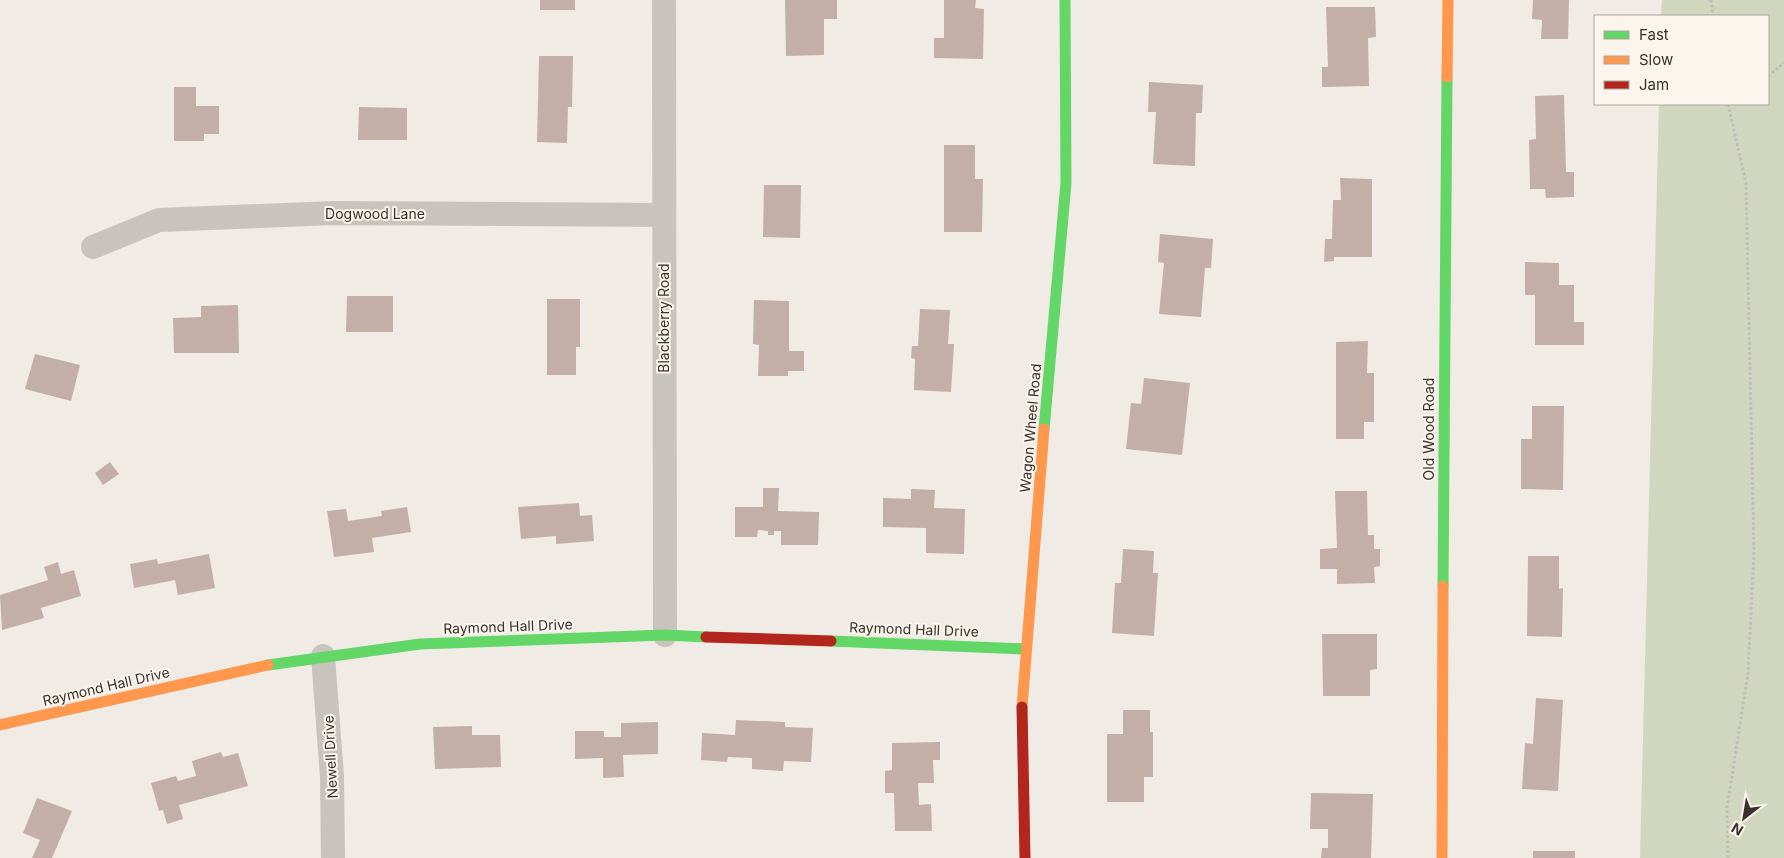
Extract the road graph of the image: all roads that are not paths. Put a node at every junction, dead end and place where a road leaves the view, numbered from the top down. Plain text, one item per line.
1 (664, 0) edge
2 (1065, 0) edge
3 (1448, 0) edge
4 (663, 215) junction
5 (92, 247) dead end
6 (665, 635) junction
7 (1025, 649) junction
8 (322, 656) junction
9 (0, 725) edge
10 (332, 858) edge
11 (1025, 858) edge
12 (1442, 858) edge

1 - 4 street, Blackberry Road
2 - 7 street, Wagon Wheel Road
3 - 12 street, Old Wood Road
4 - 5 street, Dogwood Lane
4 - 6 street, Blackberry Road
6 - 7 street, Raymond Hall Drive
6 - 8 street, Raymond Hall Drive
7 - 11 street, Wagon Wheel Road
8 - 9 street, Raymond Hall Drive
8 - 10 street, Newell Drive

